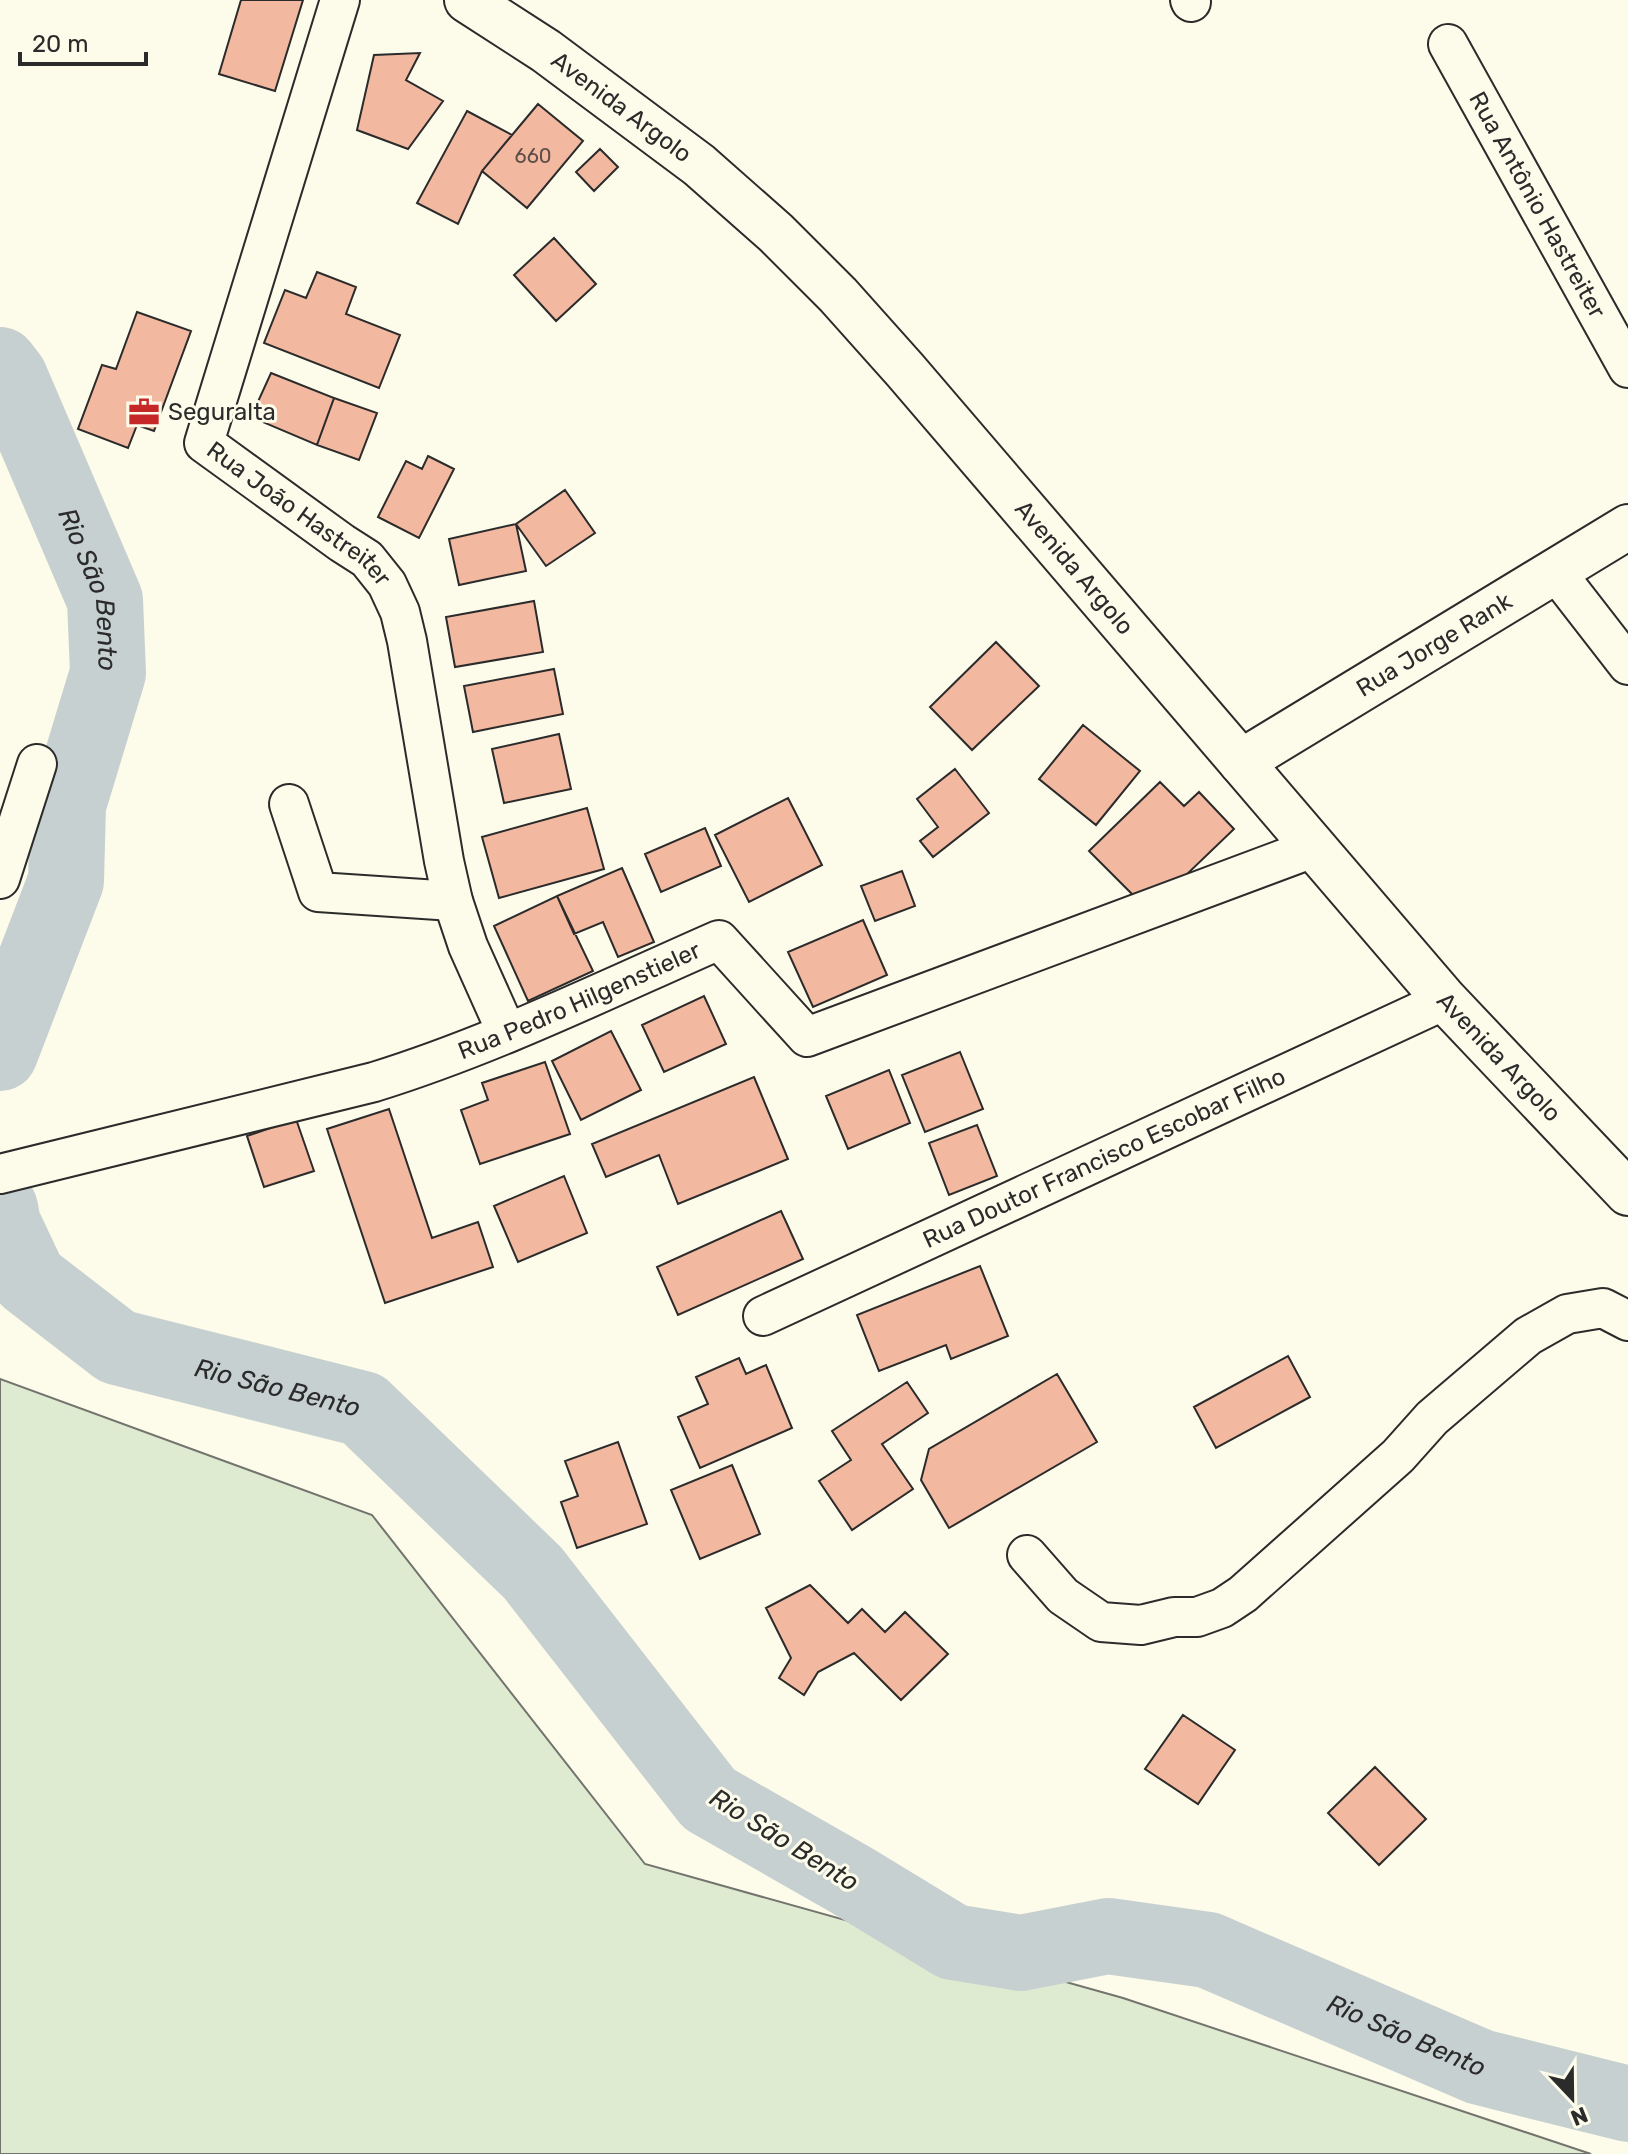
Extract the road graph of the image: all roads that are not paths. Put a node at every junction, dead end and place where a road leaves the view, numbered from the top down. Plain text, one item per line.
1 (340, 0) edge
2 (467, 0) edge
3 (1448, 44) dead end
4 (1628, 368) edge
5 (1628, 527) edge
6 (1555, 571) junction
7 (1628, 665) edge
8 (1241, 762) junction
9 (37, 764) dead end
10 (289, 804) dead end
11 (1313, 848) junction
12 (0, 879) edge
13 (453, 901) junction
14 (1445, 1000) junction
15 (507, 1033) junction
16 (10, 1172) edge
17 (1628, 1193) edge
18 (763, 1316) dead end
19 (1628, 1321) edge
20 (1027, 1555) dead end

1 - 13 street, Rua João Hastreiter
2 - 8 main road, Avenida Argolo
3 - 4 street, Rua Antônio Hastreiter
5 - 6 main road, Rua Jorge Rank
6 - 7 street
6 - 8 main road, Rua Jorge Rank
8 - 11 main road, Avenida Argolo
9 - 12 street
10 - 13 street
11 - 14 main road, Avenida Argolo
11 - 15 street, Rua Pedro Hilgenstieler
13 - 15 street, Rua João Hastreiter
14 - 17 main road, Avenida Argolo
14 - 18 street, Rua Doutor Francisco Escobar Filho
15 - 16 street, Rua Pedro Hilgenstieler
19 - 20 street

